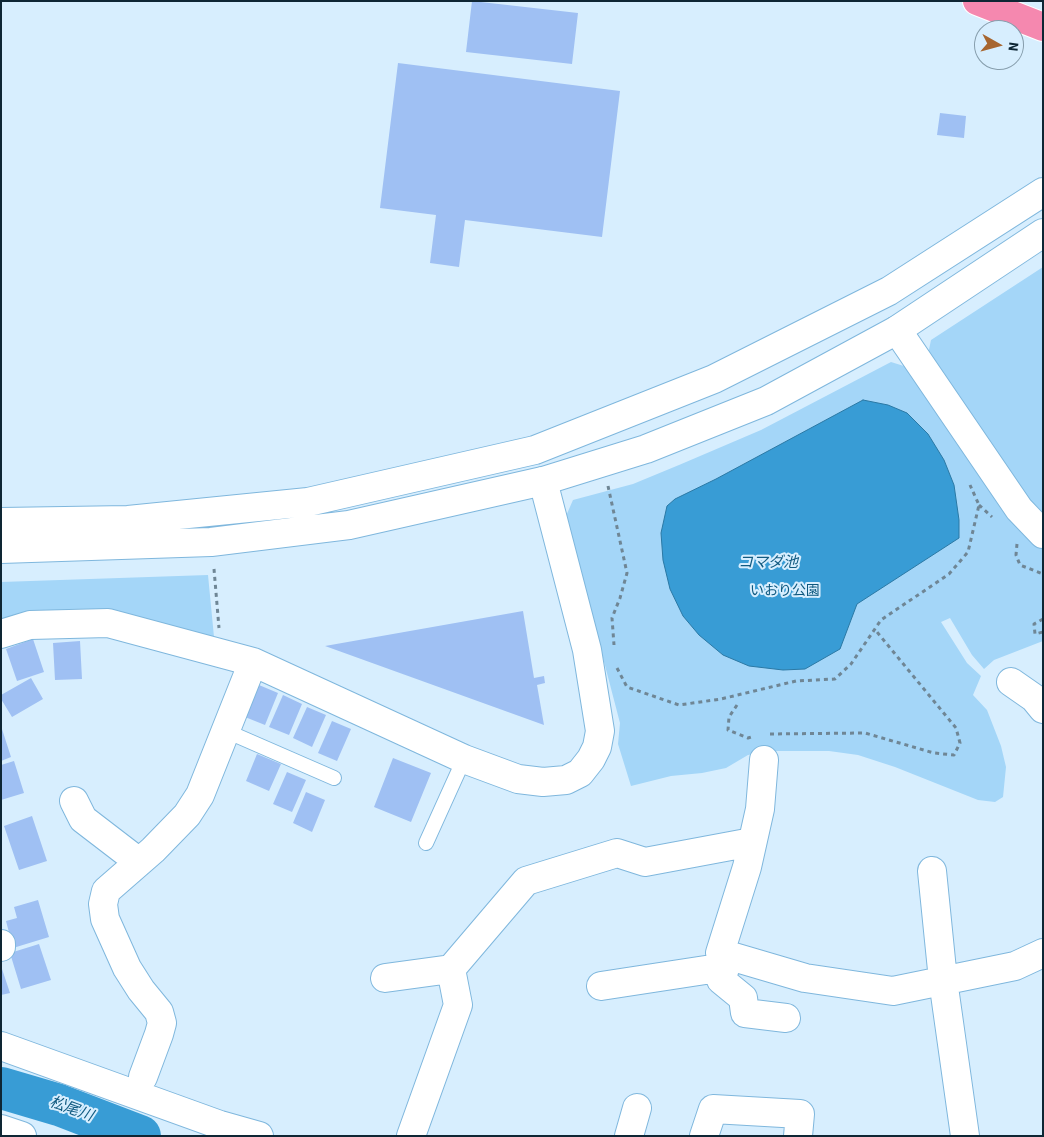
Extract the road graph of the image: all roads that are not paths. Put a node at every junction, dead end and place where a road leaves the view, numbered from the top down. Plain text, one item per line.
1 (977, 1) edge
2 (1043, 27) edge
3 (1043, 192) edge
4 (1043, 233) edge
5 (897, 330) junction
6 (543, 481) junction
7 (1, 522) edge
8 (1030, 536) edge
9 (1, 549) edge
10 (1, 634) edge
11 (252, 662) junction
12 (1011, 682) dead end
13 (1043, 709) edge
14 (226, 731) junction
15 (464, 759) junction
16 (764, 760) road end
17 (334, 778) dead end
18 (74, 801) dead end
19 (752, 842) junction
20 (426, 843) dead end
21 (139, 862) junction
22 (932, 871) dead end
23 (1043, 953) edge
24 (727, 962) junction
25 (452, 969) junction
26 (385, 978) dead end
27 (943, 980) junction
28 (601, 986) dead end
29 (786, 1018) dead end
30 (1, 1046) edge
31 (69, 1070) junction
32 (143, 1077) junction
33 (637, 1108) dead end
34 (196, 1116) junction
35 (1, 1129) edge
36 (22, 1136) edge
37 (259, 1136) edge
38 (411, 1136) edge
39 (629, 1136) edge
40 (704, 1136) edge
41 (798, 1136) edge
42 (965, 1136) edge

1 - 2 highway
3 - 7 street
4 - 5 street
5 - 6 street
5 - 8 street
6 - 9 street
6 - 15 street
10 - 11 street
11 - 14 street
11 - 15 street
12 - 13 street
14 - 17 lane
14 - 21 street
15 - 20 lane
16 - 19 street
18 - 21 street
19 - 24 street
19 - 25 street
21 - 32 street
22 - 27 street
23 - 27 street
24 - 27 street
24 - 28 street
24 - 29 street
25 - 26 street
25 - 38 street
27 - 42 street
30 - 31 street
31 - 32 street
31 - 34 street
32 - 34 street
33 - 39 street
34 - 37 street
35 - 36 street
40 - 41 street

